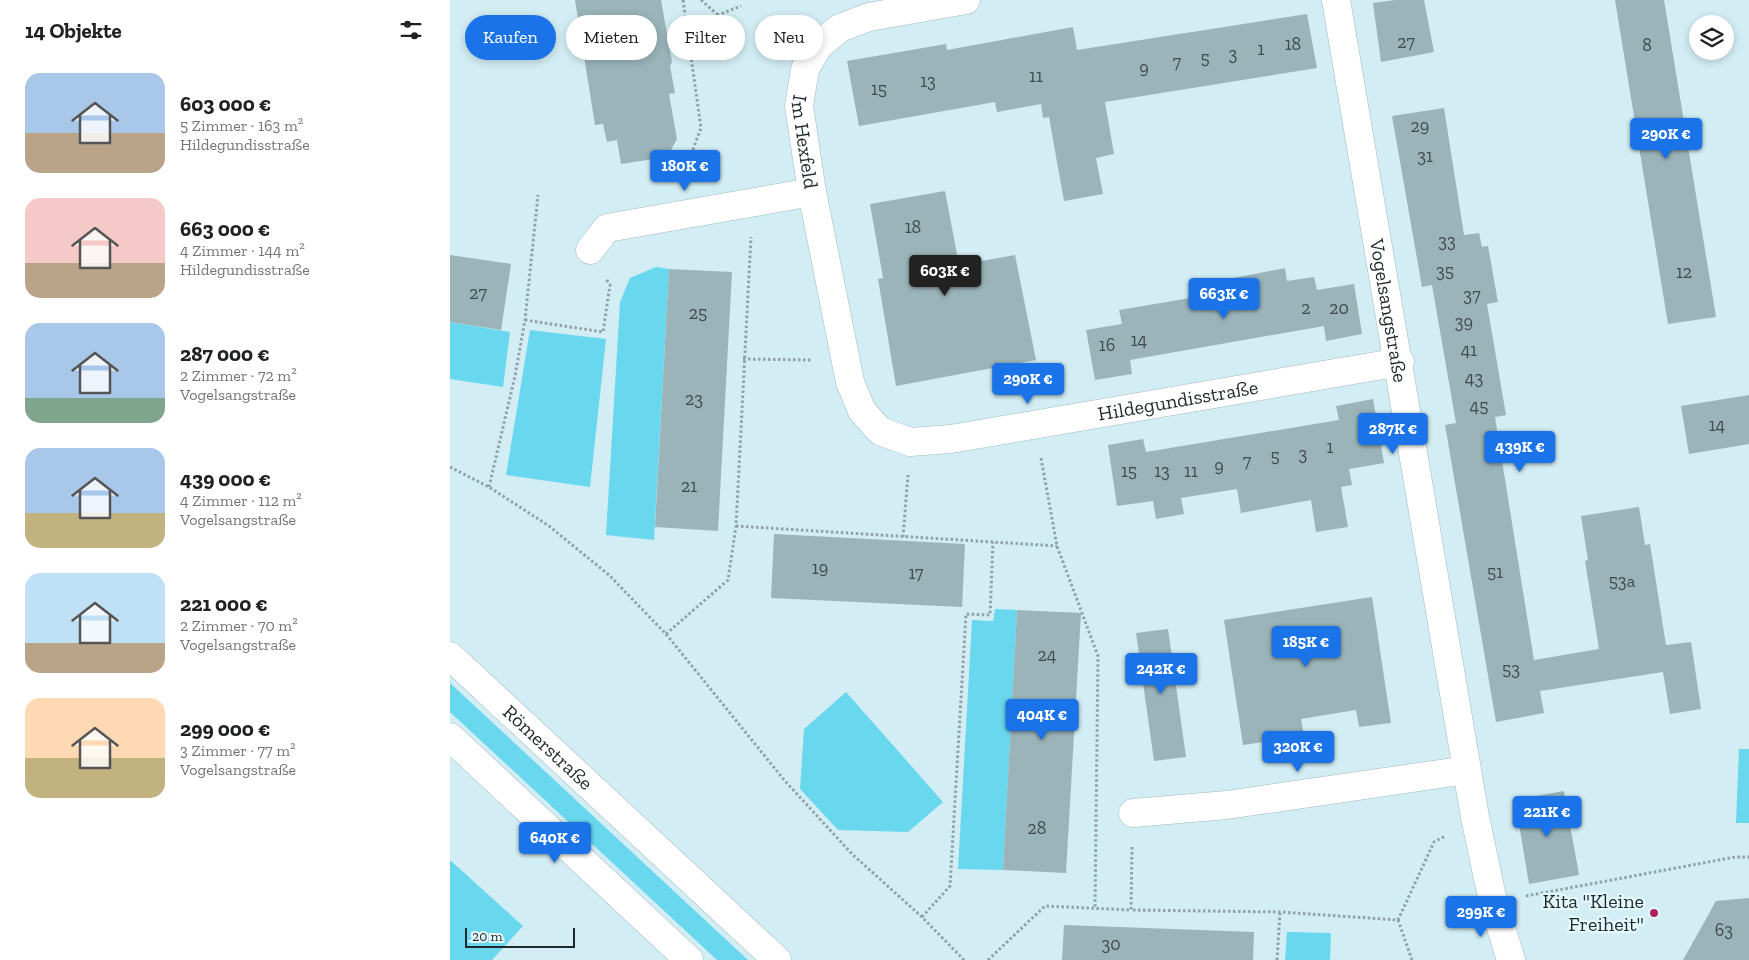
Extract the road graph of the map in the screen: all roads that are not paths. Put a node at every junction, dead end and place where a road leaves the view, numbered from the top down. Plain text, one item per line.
1 (966, 0) edge
2 (1336, 0) edge
3 (812, 192) junction
4 (590, 250) road end
5 (1400, 362) junction
6 (450, 656) edge
7 (450, 737) edge
8 (1467, 770) junction
9 (1133, 813) road end
10 (689, 960) edge
11 (777, 960) edge
12 (1511, 960) edge

1 - 3 street, Im Hexfeld
2 - 5 street, Vogelsangstraße
3 - 4 street, Im Hexfeld
3 - 5 street, Hildegundisstraße
5 - 8 street, Vogelsangstraße
6 - 11 street, Römerstraße
7 - 10 street
8 - 9 street
8 - 12 street, Vogelsangstraße

